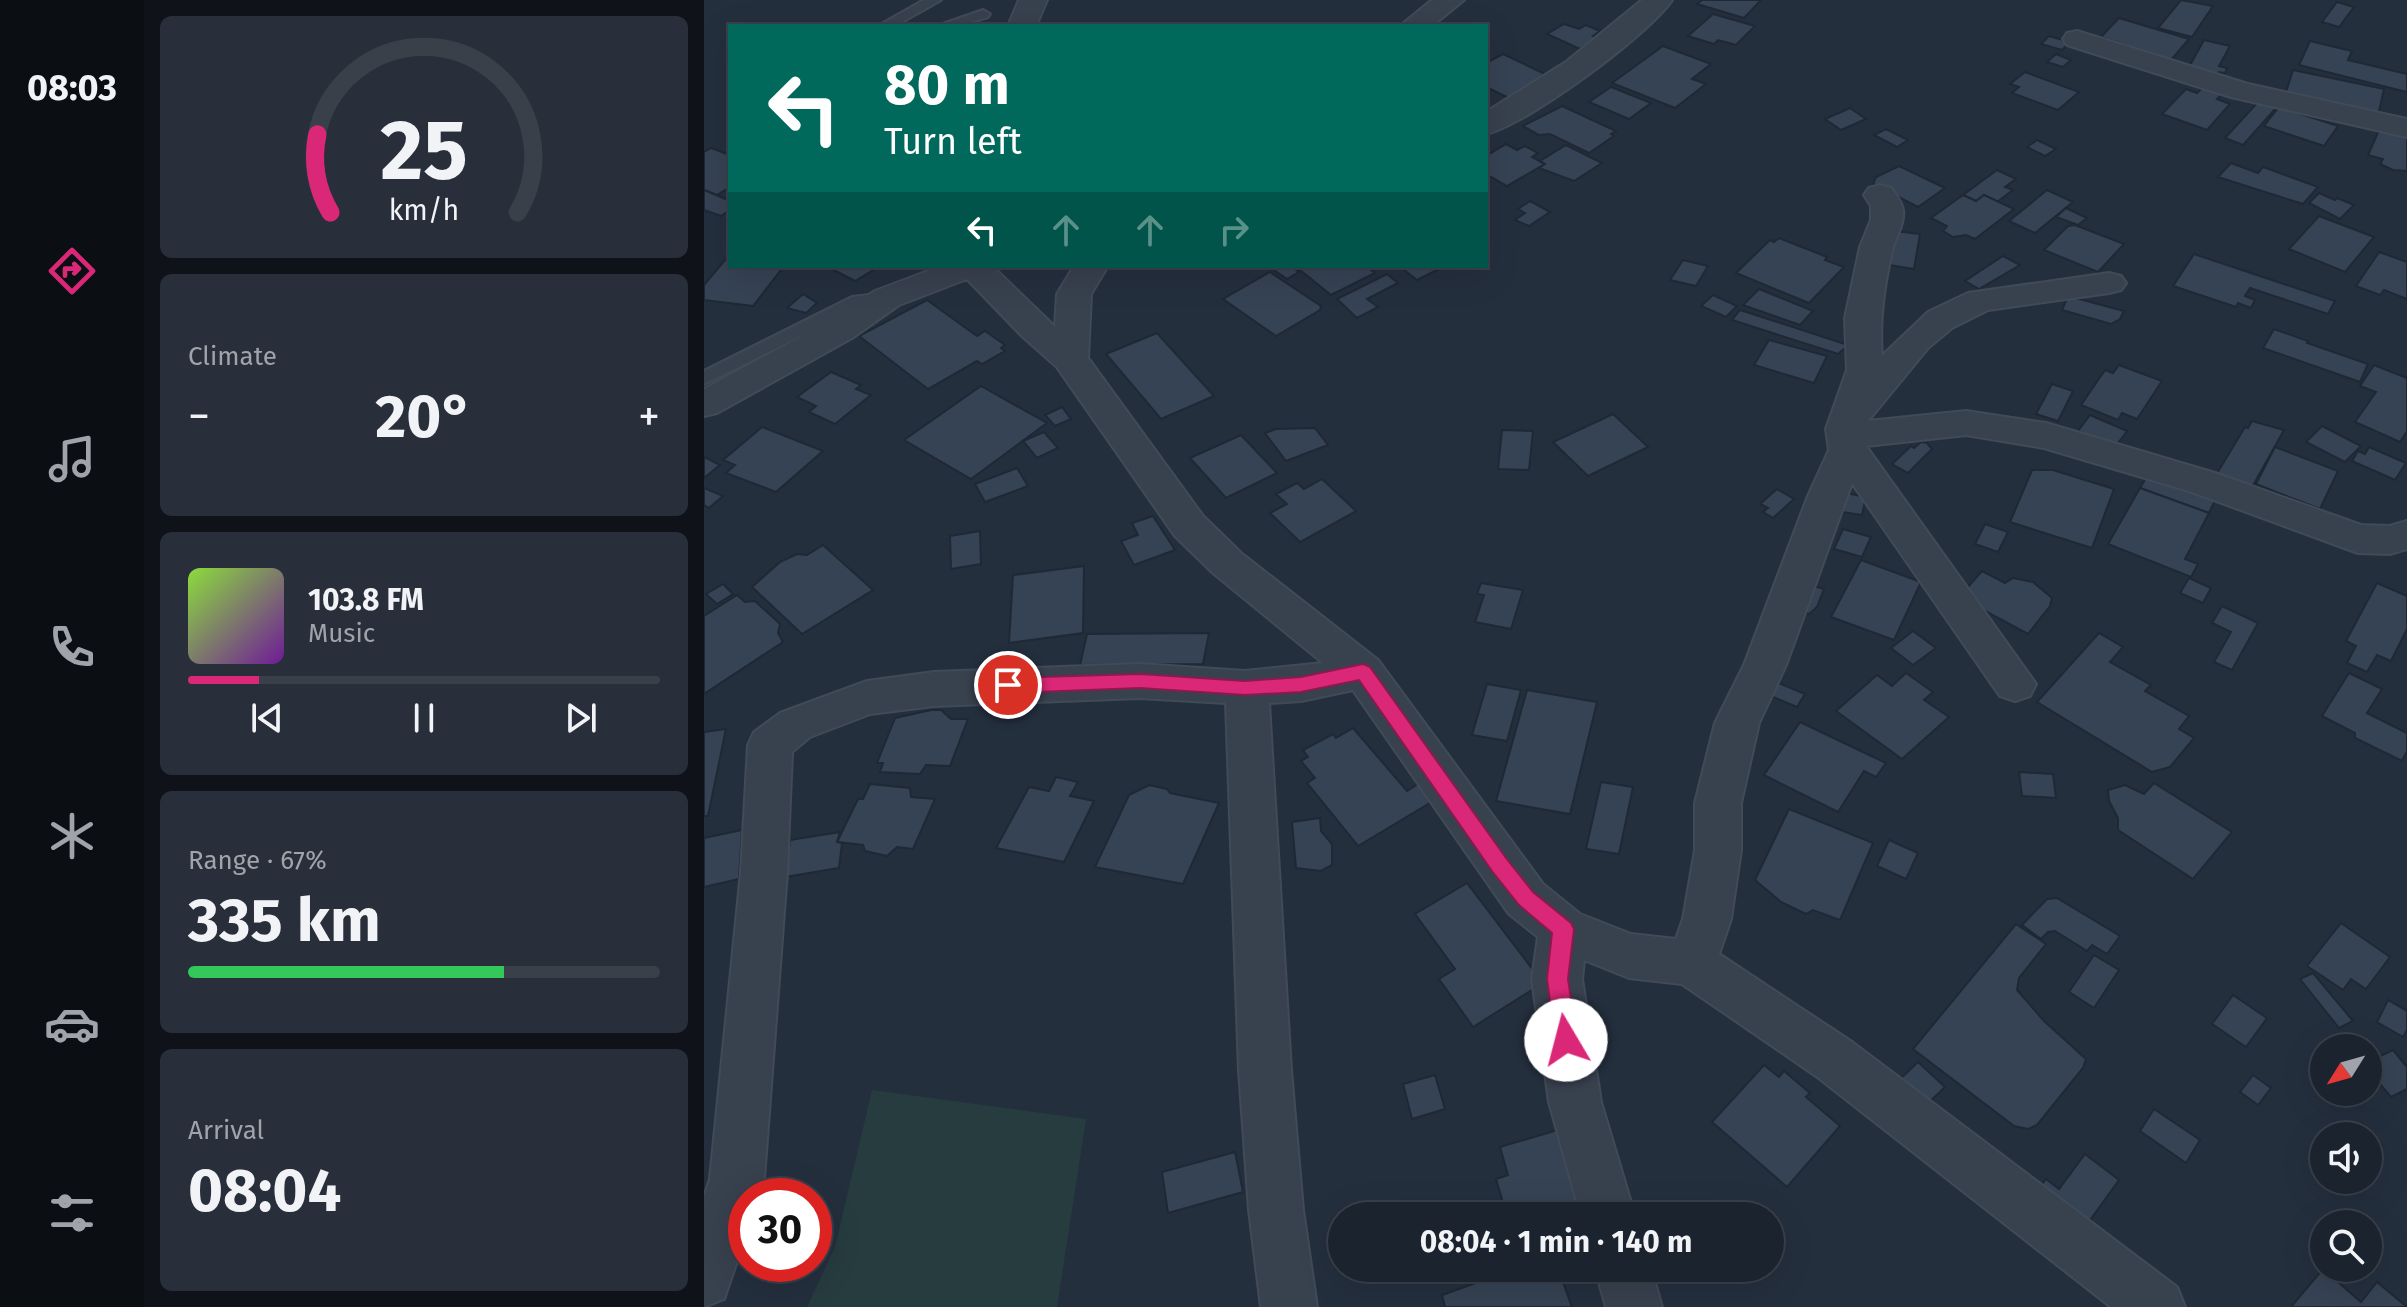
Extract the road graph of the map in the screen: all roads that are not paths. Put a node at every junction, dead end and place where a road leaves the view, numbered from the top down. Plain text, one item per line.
1 (934, 0) edge
2 (1033, 0) edge
3 (1450, 0) edge
4 (1658, 0) edge
5 (982, 13) edge
6 (889, 24) edge
7 (950, 24) edge
8 (1023, 24) edge
9 (1417, 24) edge
10 (2077, 39) dead end
11 (1488, 124) edge
12 (2407, 128) edge
13 (1880, 195) dead end
14 (959, 268) edge
15 (974, 268) edge
16 (1090, 268) edge
17 (928, 273) edge
18 (2109, 283) dead end
19 (887, 298) junction
20 (1070, 359) junction
21 (704, 378) edge
22 (704, 404) edge
23 (1846, 440) junction
24 (2407, 535) edge
25 (1363, 672) junction
26 (2015, 684) dead end
27 (1245, 688) junction
28 (1563, 929) junction
29 (1692, 963) junction
30 (1604, 1202) edge
31 (704, 1279) edge
32 (1627, 1282) edge
33 (1289, 1307) edge
34 (1634, 1307) edge
35 (2157, 1307) edge

1 - 6 lane
2 - 8 street
3 - 9 street
4 - 11 street
5 - 7 lane
10 - 12 street
13 - 23 street
14 - 17 street
15 - 20 street
16 - 20 street
17 - 19 street
18 - 23 street
19 - 21 lane
19 - 22 street
20 - 25 street
23 - 24 street
23 - 26 street
23 - 29 street
25 - 27 street
25 - 28 street
27 - 31 street
27 - 33 street
28 - 29 street
28 - 30 street
29 - 35 street
32 - 34 street

